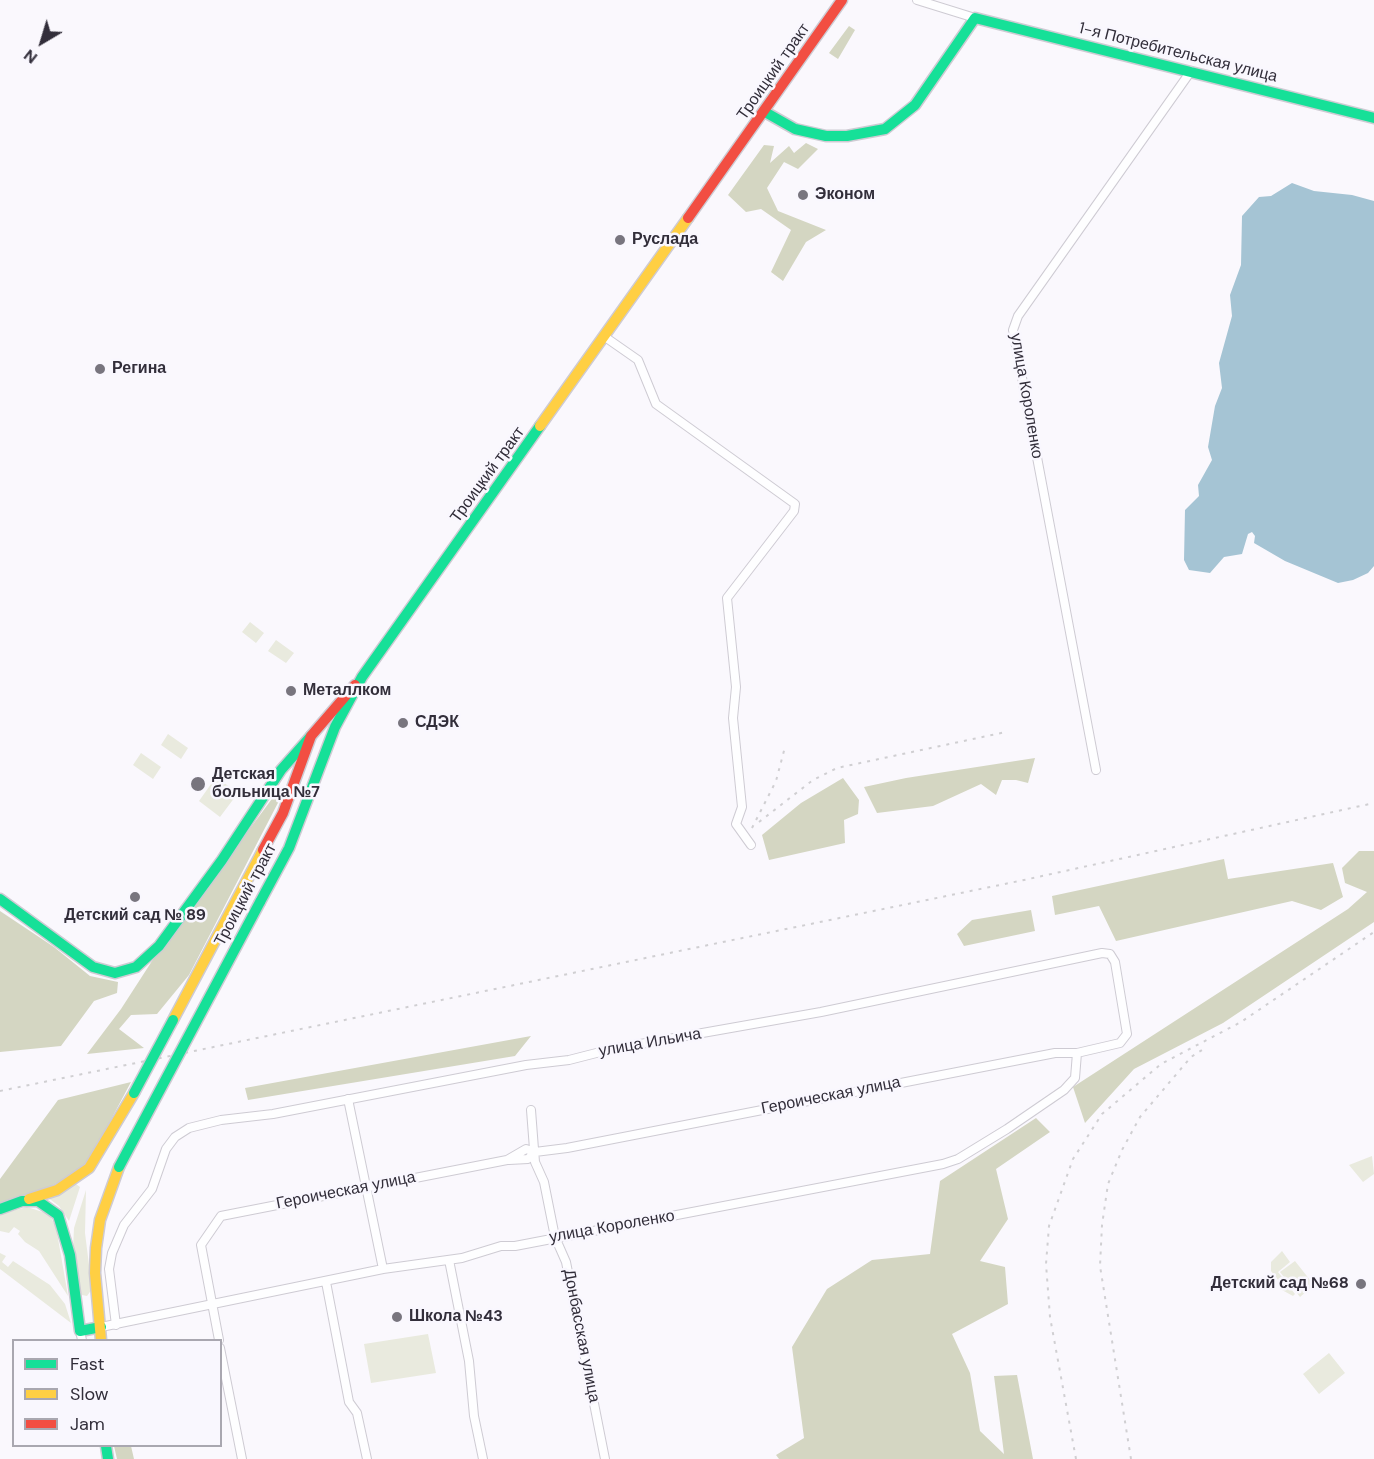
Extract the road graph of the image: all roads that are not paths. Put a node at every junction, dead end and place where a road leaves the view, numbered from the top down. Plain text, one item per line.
1 (842, 0) edge
2 (916, 0) edge
3 (975, 18) junction
4 (1191, 71) junction
5 (765, 112) junction
6 (1374, 118) edge
7 (605, 337) junction
8 (362, 676) junction
9 (311, 736) junction
10 (281, 770) junction
11 (1096, 770) dead end
12 (296, 780) junction
13 (751, 844) dead end
14 (0, 899) edge
15 (1125, 1039) joint
16 (1077, 1053) junction
17 (348, 1099) junction
18 (531, 1110) dead end
19 (535, 1152) junction
20 (367, 1187) junction
21 (22, 1201) junction
22 (0, 1209) edge
23 (555, 1237) junction
24 (449, 1260) junction
25 (382, 1269) junction
26 (326, 1282) junction
27 (213, 1305) junction
28 (116, 1325) junction
29 (101, 1327) junction
30 (81, 1336) edge
31 (101, 1339) edge
32 (219, 1339) edge
33 (222, 1358) edge
34 (242, 1459) edge
35 (367, 1459) edge
36 (483, 1459) edge
37 (605, 1459) edge

1 - 5 main road, Троицкий тракт
2 - 3 street, 1-я Потребительская улица
3 - 4 main road, 1-я Потребительская улица
3 - 5 main road
4 - 6 main road, 1-я Потребительская улица
4 - 11 street, улица Короленко
5 - 7 main road, Троицкий тракт
7 - 8 main road, Троицкий тракт
7 - 13 street
8 - 9 main road
8 - 29 main road, Троицкий тракт, bridge
9 - 10 main road
9 - 12 main road
10 - 12 main road
10 - 14 main road
12 - 21 main road, bridge
15 - 16 street, Героическая улица
15 - 17 street, улица Ильича
16 - 19 street, Героическая улица
16 - 23 street, улица Короленко
17 - 20 street
17 - 28 street, улица Ильича
18 - 19 street, Донбасская улица
19 - 20 street, Героическая улица
19 - 23 street, Донбасская улица
20 - 25 street
20 - 27 street, Героическая улица
21 - 22 main road
21 - 30 main road
23 - 24 street, улица Короленко
23 - 37 street, Донбасская улица
24 - 25 street, улица Короленко
24 - 36 street
25 - 26 street, улица Короленко
26 - 27 street, улица Короленко
26 - 35 street
27 - 28 street, улица Короленко
27 - 32 street
28 - 29 street, улица Короленко
29 - 30 main road
29 - 31 main road, Троицкий тракт
33 - 34 street

